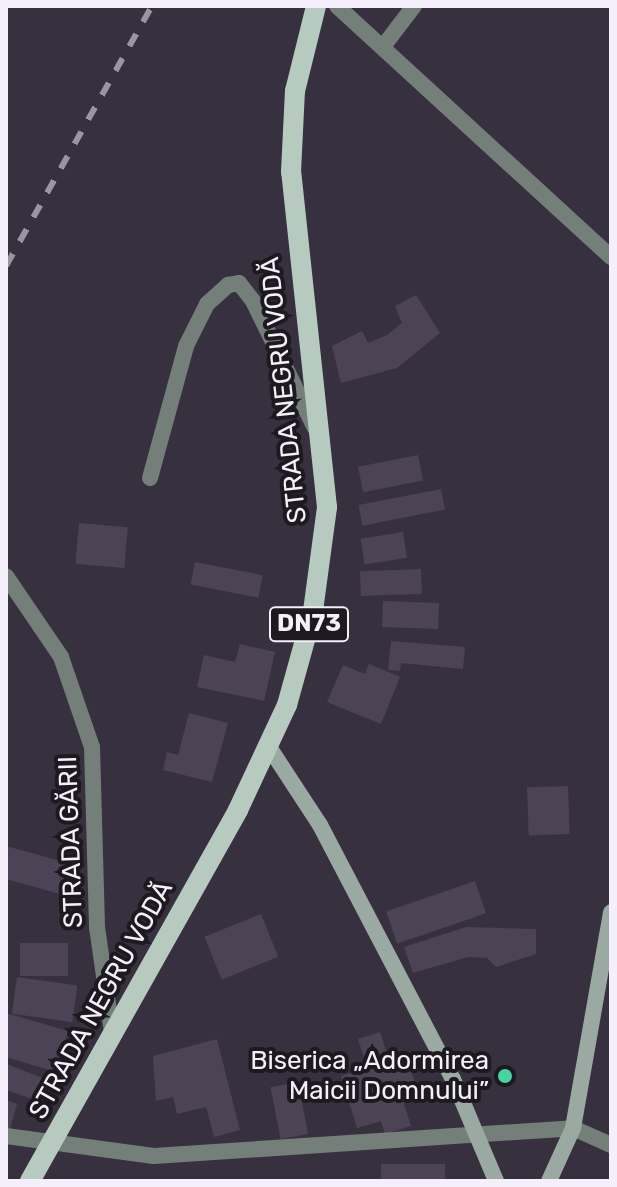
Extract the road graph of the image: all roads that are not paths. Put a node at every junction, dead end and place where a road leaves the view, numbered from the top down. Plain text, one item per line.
1 (316, 6) edge
2 (337, 6) edge
3 (414, 6) edge
4 (385, 44) junction
5 (611, 257) edge
6 (320, 437) junction
7 (150, 478) dead end
8 (6, 576) edge
9 (269, 747) junction
10 (611, 912) edge
11 (112, 1032) junction
12 (573, 1128) junction
13 (6, 1136) edge
14 (478, 1139) junction
15 (49, 1145) junction
16 (611, 1145) edge
17 (30, 1181) edge
18 (496, 1181) edge
19 (549, 1181) edge

1 - 6 main road, STRADA NEGRU VODĂ / DN73
2 - 4 street
3 - 4 street
4 - 5 street
6 - 7 street
6 - 9 main road, STRADA NEGRU VODĂ / DN73
8 - 11 street, STRADA GĂRII
9 - 11 main road, STRADA NEGRU VODĂ / DN73
9 - 14 main road
10 - 12 main road
11 - 15 main road, STRADA NEGRU VODĂ / DN73
12 - 14 street
12 - 16 street
12 - 19 main road
13 - 15 street
14 - 15 street
14 - 18 main road
15 - 17 main road, STRADA NEGRU VODĂ / DN73

